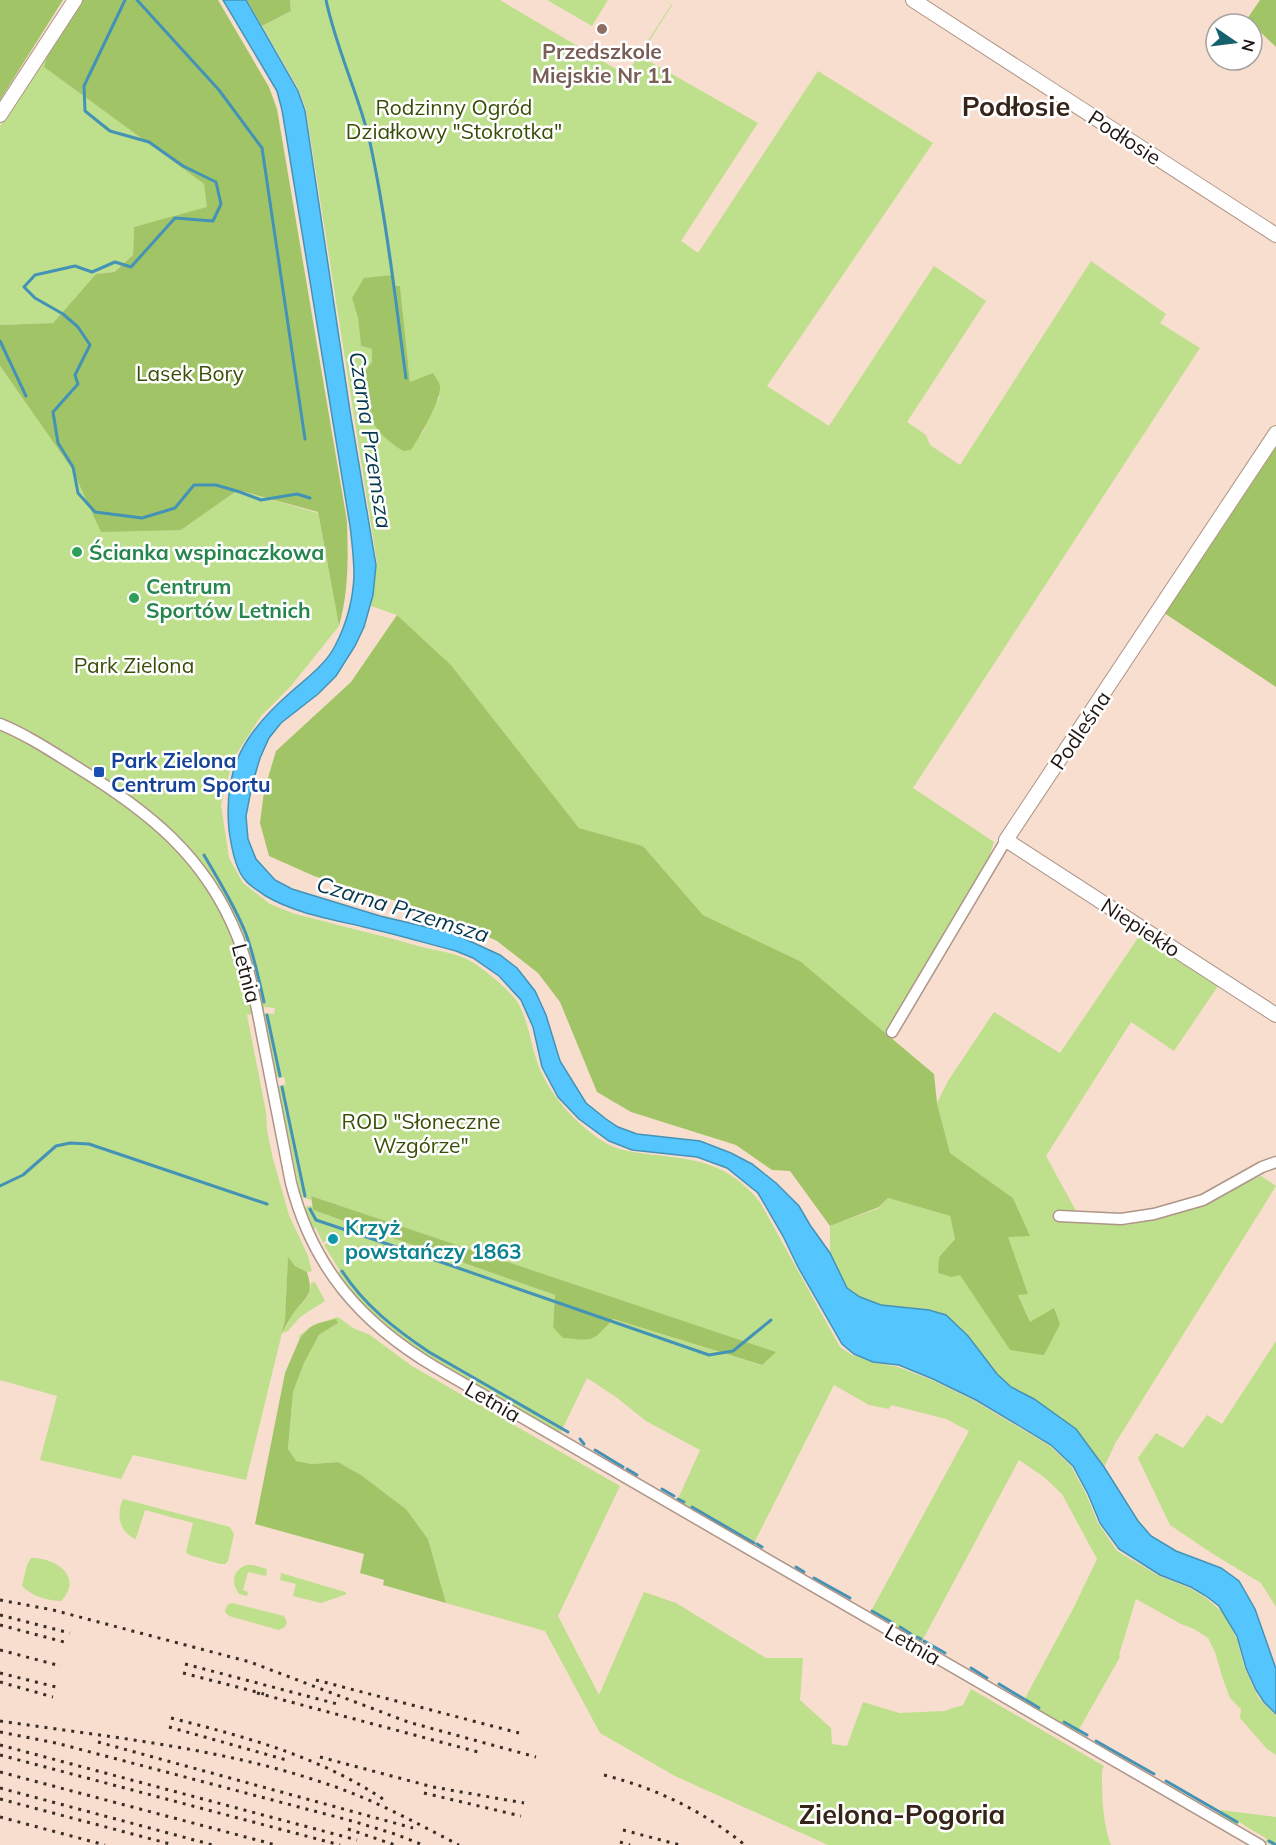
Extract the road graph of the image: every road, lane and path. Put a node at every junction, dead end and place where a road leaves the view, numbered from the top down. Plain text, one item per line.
1 (75, 0) edge
2 (913, 0) edge
3 (0, 116) edge
4 (1276, 236) edge
5 (1276, 433) edge
6 (0, 724) edge
7 (1006, 840) junction
8 (1276, 1015) edge
9 (892, 1032) dead end
10 (1276, 1162) edge
11 (1059, 1216) dead end
12 (1260, 1845) edge

1 - 3 street
2 - 4 street, Podłosie
5 - 7 street, Podleśna
6 - 12 street, Letnia
7 - 8 street, Niepiekło
7 - 9 street, Podleśna
10 - 11 street

